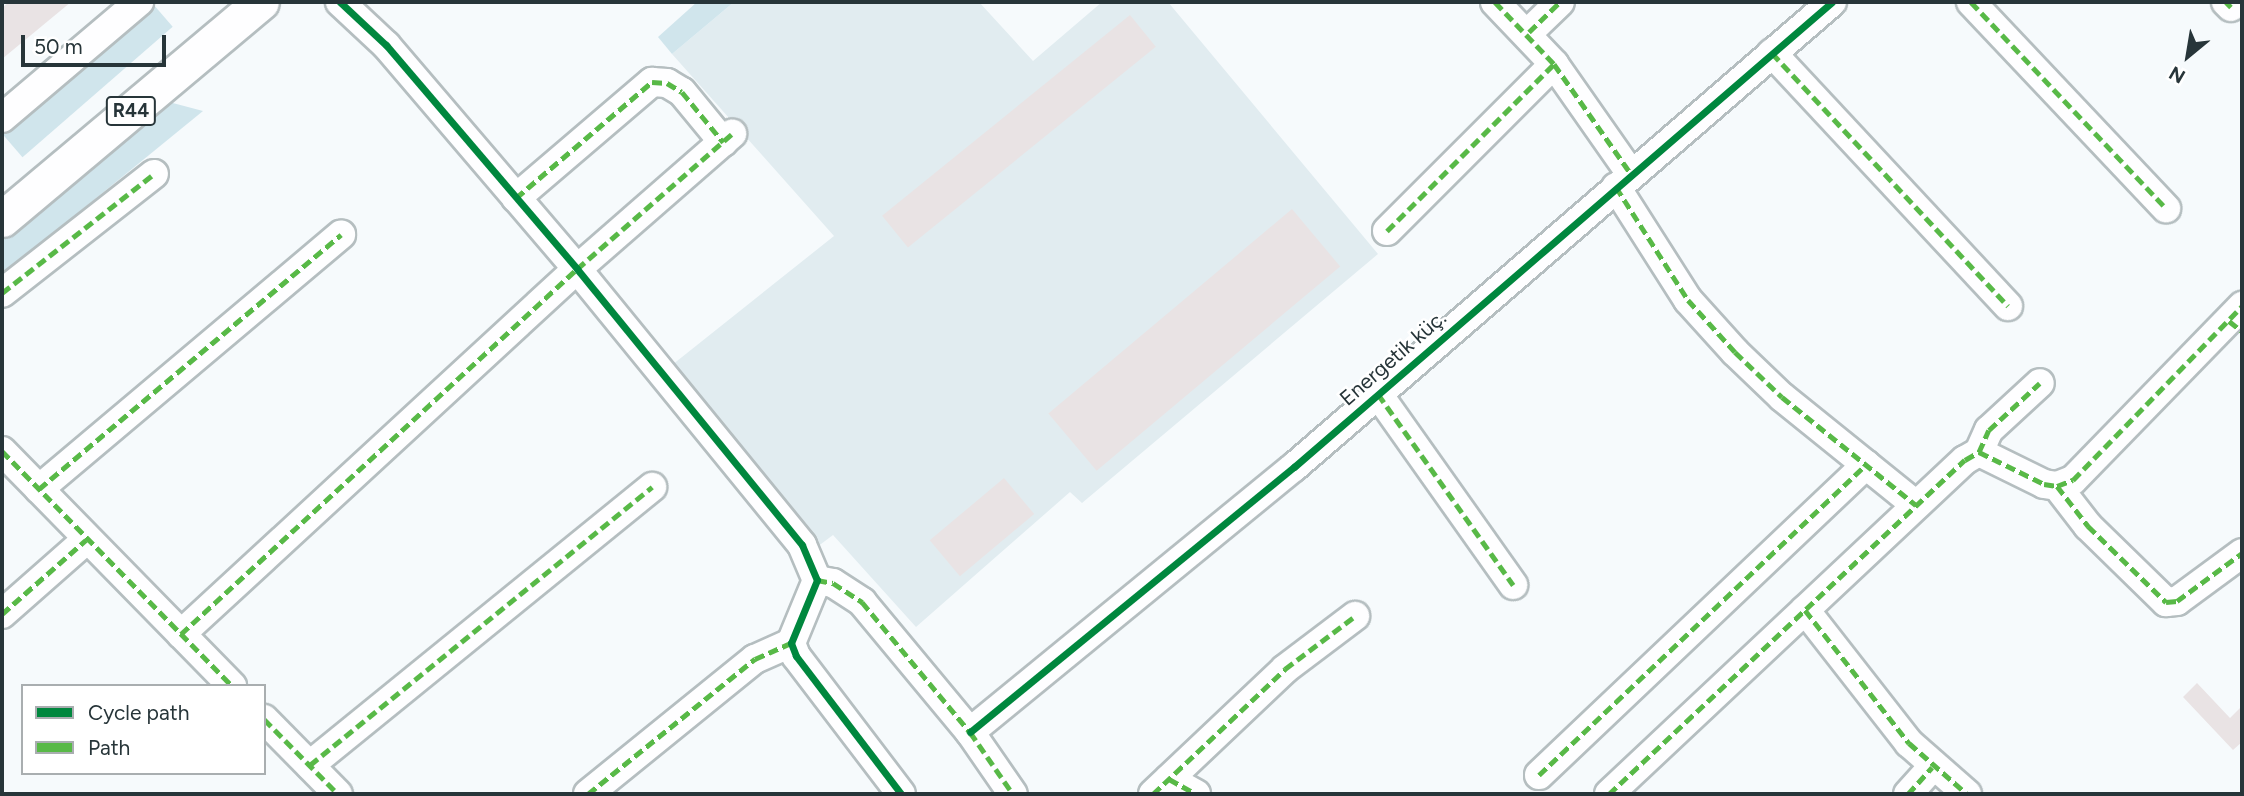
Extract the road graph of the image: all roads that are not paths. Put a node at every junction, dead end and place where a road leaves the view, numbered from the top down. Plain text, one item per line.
1 (139, 2) edge
2 (223, 2) edge
3 (261, 2) edge
4 (340, 2) edge
5 (1495, 2) edge
6 (1560, 2) edge
7 (1832, 2) edge
8 (1971, 2) edge
9 (1529, 32) junction
10 (1772, 53) junction
11 (1554, 64) junction
12 (2, 118) edge
13 (154, 174) dead end
14 (1623, 181) junction
15 (2, 190) edge
16 (516, 198) junction
17 (2166, 208) dead end
18 (2, 219) edge
19 (1387, 231) dead end
20 (341, 235) dead end
21 (577, 269) junction
22 (2, 293) edge
23 (2008, 306) dead end
24 (2238, 319) edge
25 (2040, 383) dead end
26 (1378, 394) junction
27 (2, 451) edge
28 (1979, 452) junction
29 (1866, 465) junction
30 (2057, 486) junction
31 (652, 487) dead end
32 (38, 489) junction
33 (1916, 505) junction
34 (86, 540) junction
35 (2242, 553) edge
36 (817, 580) junction
37 (1513, 584) dead end
38 (1805, 610) junction
39 (2, 614) edge
40 (1355, 616) dead end
41 (181, 634) junction
42 (791, 643) junction
43 (230, 684) edge
44 (266, 721) edge
45 (970, 732) junction
46 (310, 765) junction
47 (1933, 767) junction
48 (1539, 775) dead end
49 (1161, 787) edge
50 (338, 794) edge
51 (588, 794) edge
52 (901, 794) edge
53 (1013, 794) edge
54 (1196, 794) edge
55 (1609, 794) edge
56 (1908, 794) edge
57 (1967, 794) edge

1 - 12 street
2 - 15 main road, R44
3 - 18 main road, R44
4 - 16 street
5 - 9 street
6 - 9 street
7 - 10 street, Energetik küç.
8 - 17 street
9 - 11 street
10 - 14 street, Energetik küç.
10 - 23 street
11 - 14 street
11 - 19 street
13 - 22 street
14 - 26 street, Energetik küç.
14 - 29 street
16 - 21 street
16 - 21 street
20 - 32 street
21 - 36 street
21 - 41 street
24 - 30 street
25 - 28 street
26 - 37 street
26 - 45 street, Energetik küç.
27 - 32 street
28 - 30 street
28 - 33 street
29 - 33 street
29 - 48 street
30 - 35 street
31 - 46 street
32 - 34 street
33 - 38 street
34 - 39 street
34 - 41 street
36 - 42 street
36 - 45 street
38 - 47 street
38 - 55 street
40 - 49 street
41 - 43 street
42 - 51 street
42 - 52 street
44 - 46 street
45 - 53 street
46 - 50 street
47 - 56 street
47 - 57 street
49 - 54 street

